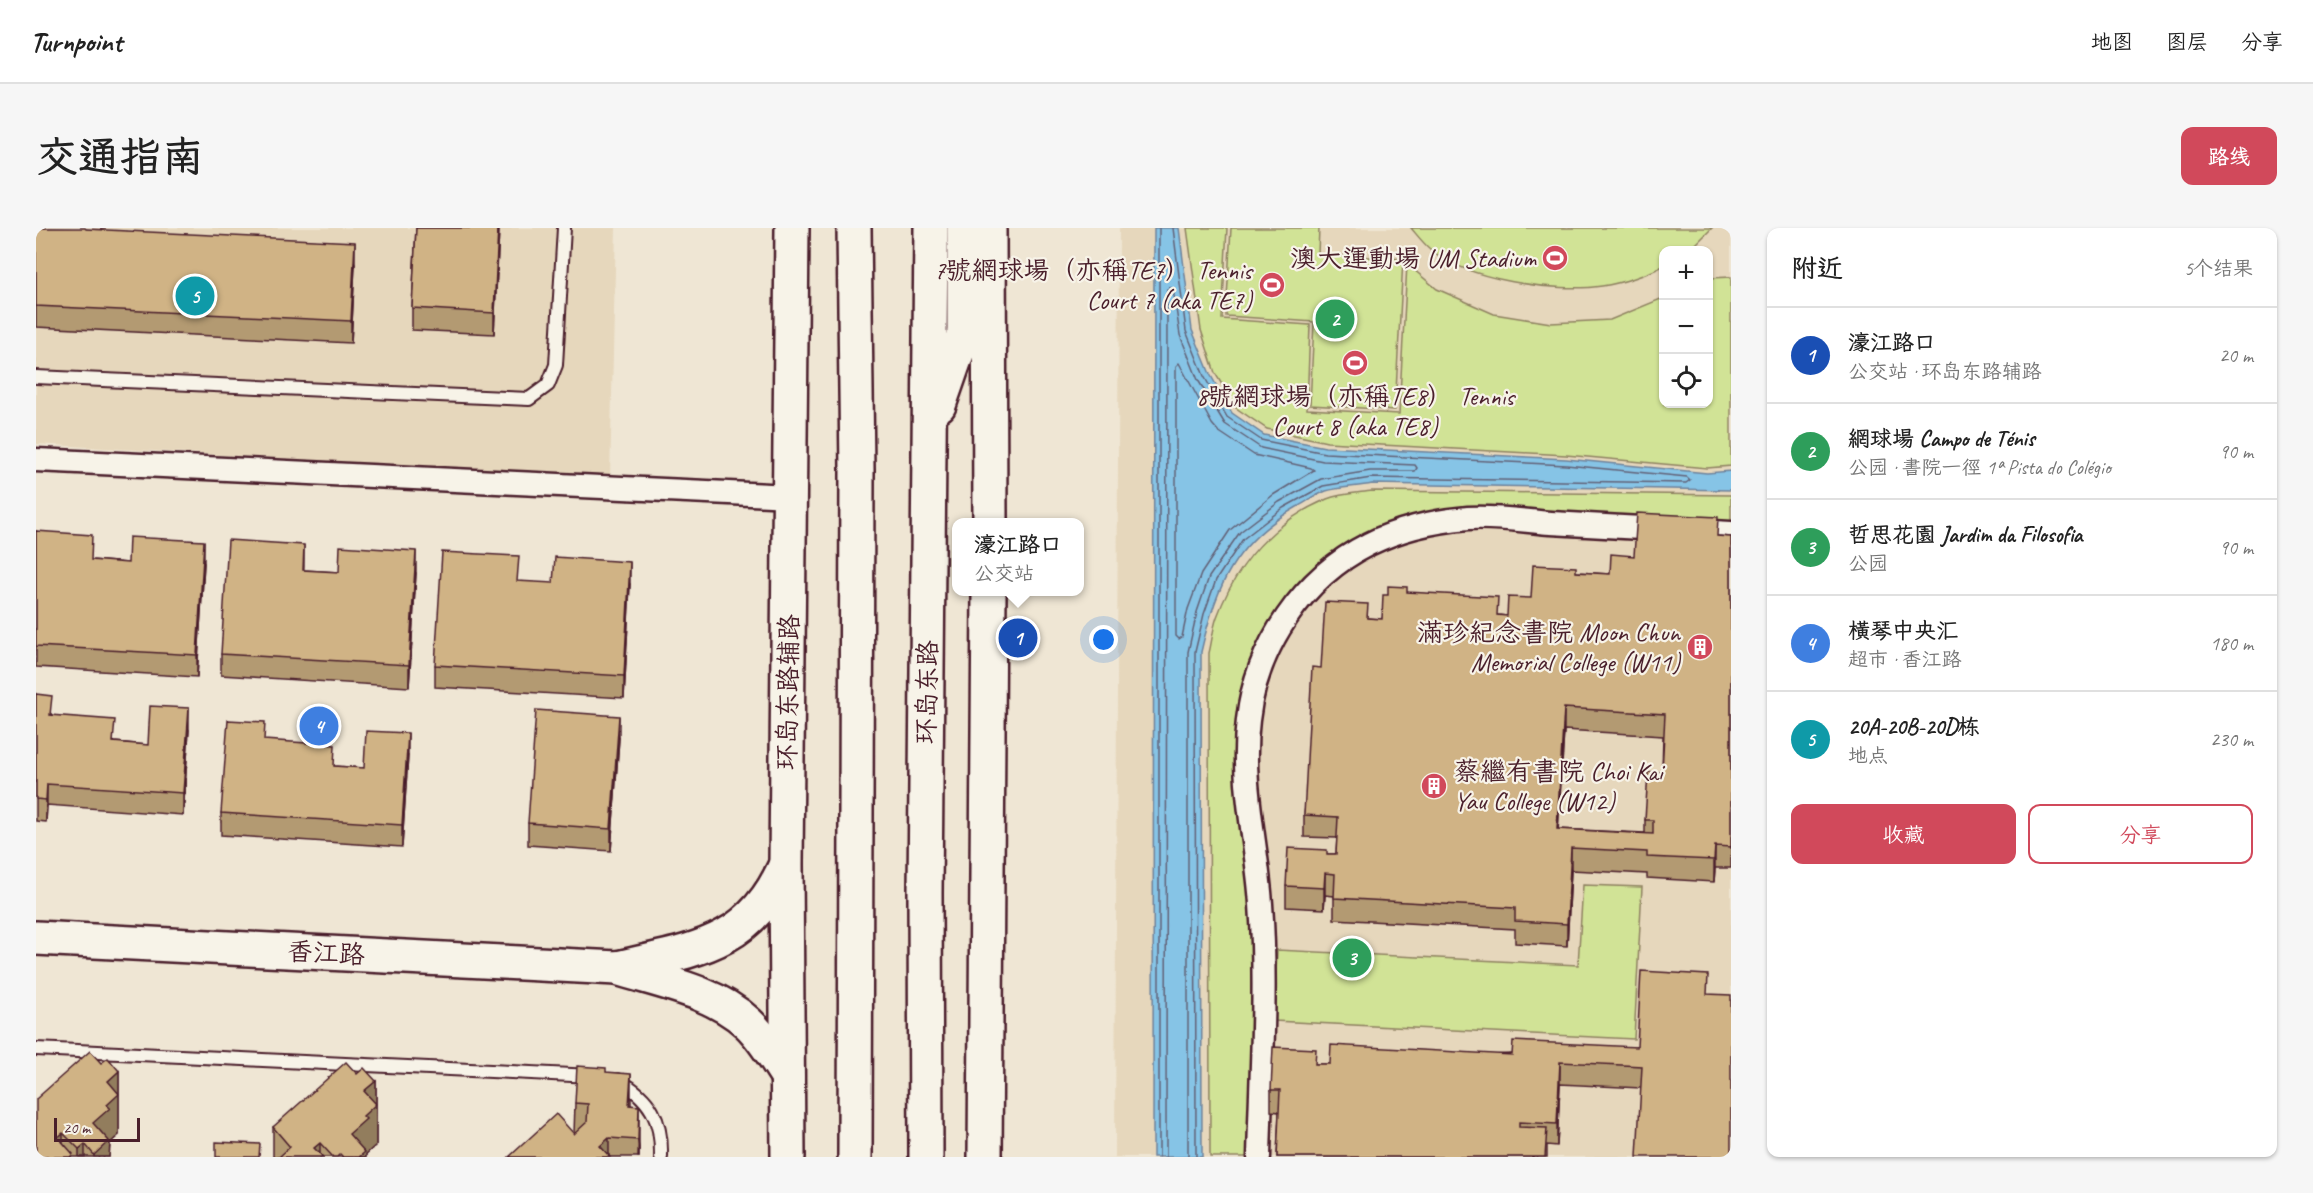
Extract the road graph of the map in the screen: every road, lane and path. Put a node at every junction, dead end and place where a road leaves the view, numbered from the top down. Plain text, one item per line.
1 (564, 228) edge
2 (792, 228) edge
3 (854, 228) edge
4 (930, 228) edge
5 (964, 228) edge
6 (989, 228) edge
7 (36, 377) edge
8 (930, 429) junction
9 (36, 460) edge
10 (790, 496) junction
11 (990, 518) edge
12 (1731, 533) edge
13 (989, 596) edge
14 (786, 864) junction
15 (36, 938) edge
16 (616, 968) junction
17 (36, 1049) edge
18 (787, 1076) junction
19 (661, 1157) edge
20 (788, 1157) edge
21 (855, 1157) edge
22 (926, 1157) edge
23 (986, 1157) edge
24 (1259, 1157) edge

1 - 7 lane
2 - 10 main road, 环岛东路辅路
3 - 21 main road
4 - 8 main road, 环岛东路
5 - 8 main road
6 - 11 main road
8 - 22 main road, 环岛东路
9 - 10 street
10 - 14 main road, 环岛东路辅路
12 - 24 street
13 - 23 main road
14 - 16 main road
14 - 18 main road, 环岛东路辅路
15 - 16 main road, 香江路
16 - 18 main road
17 - 19 lane
18 - 20 main road, 环岛东路辅路

